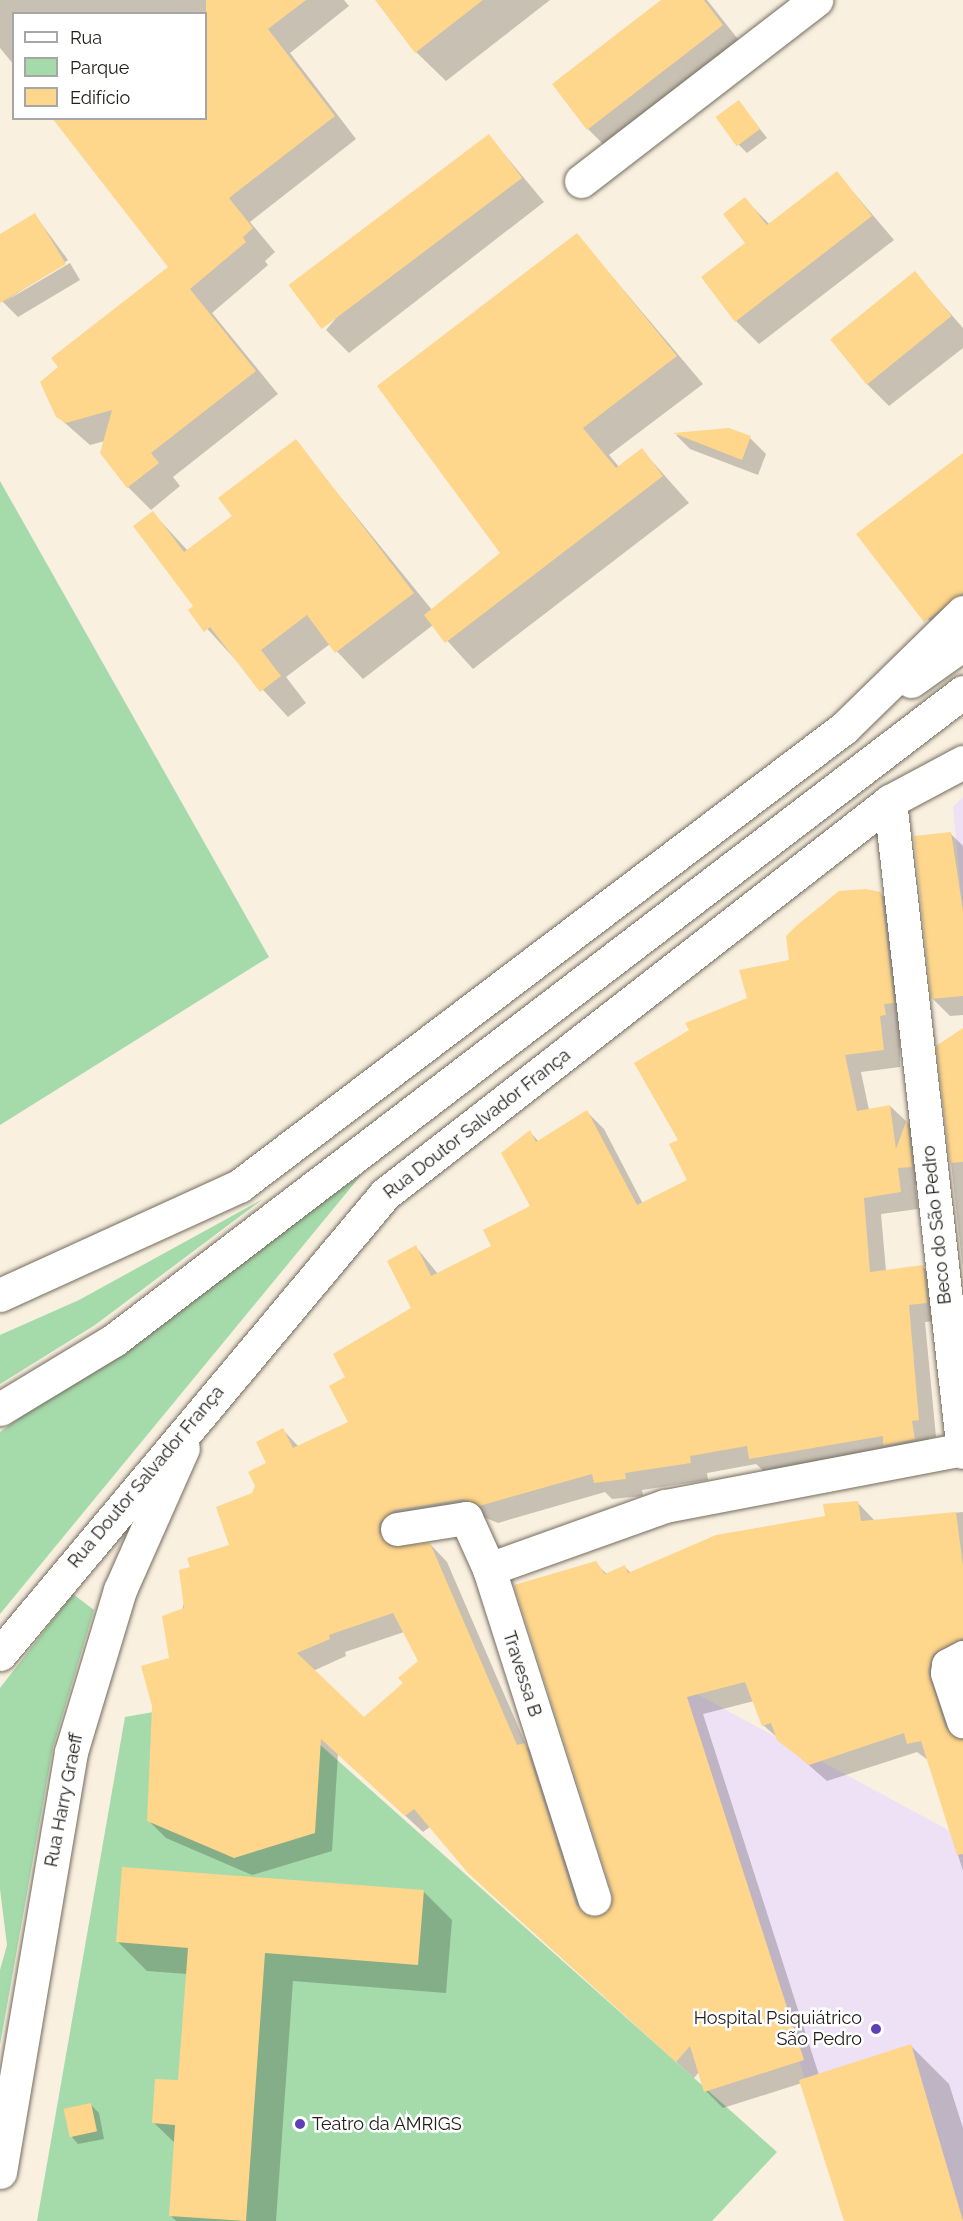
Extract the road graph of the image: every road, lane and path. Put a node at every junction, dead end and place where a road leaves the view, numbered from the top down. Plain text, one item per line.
1 (816, 0) edge
2 (581, 181) dead end
3 (963, 612) edge
4 (953, 651) edge
5 (963, 692) edge
6 (844, 728) junction
7 (963, 745) edge
8 (963, 762) edge
9 (890, 801) junction
10 (0, 1294) edge
11 (0, 1409) edge
12 (200, 1411) junction
13 (963, 1451) edge
14 (397, 1529) dead end
15 (489, 1569) junction
16 (0, 1654) edge
17 (963, 1657) edge
18 (963, 1721) edge
19 (594, 1899) dead end
20 (0, 2172) edge

1 - 2 main road
3 - 6 main road
4 - 6 main road
5 - 11 main road
6 - 10 main road
7 - 9 main road
8 - 9 main road, Rua Doutor Salvador França
9 - 12 main road, Rua Doutor Salvador França
9 - 13 main road, Beco do São Pedro
12 - 16 main road, Rua Doutor Salvador França
12 - 20 main road, Rua Harry Graeff
13 - 15 main road, Beco do São Pedro
14 - 15 main road, Travessa B
15 - 19 main road, Travessa B
17 - 18 main road

